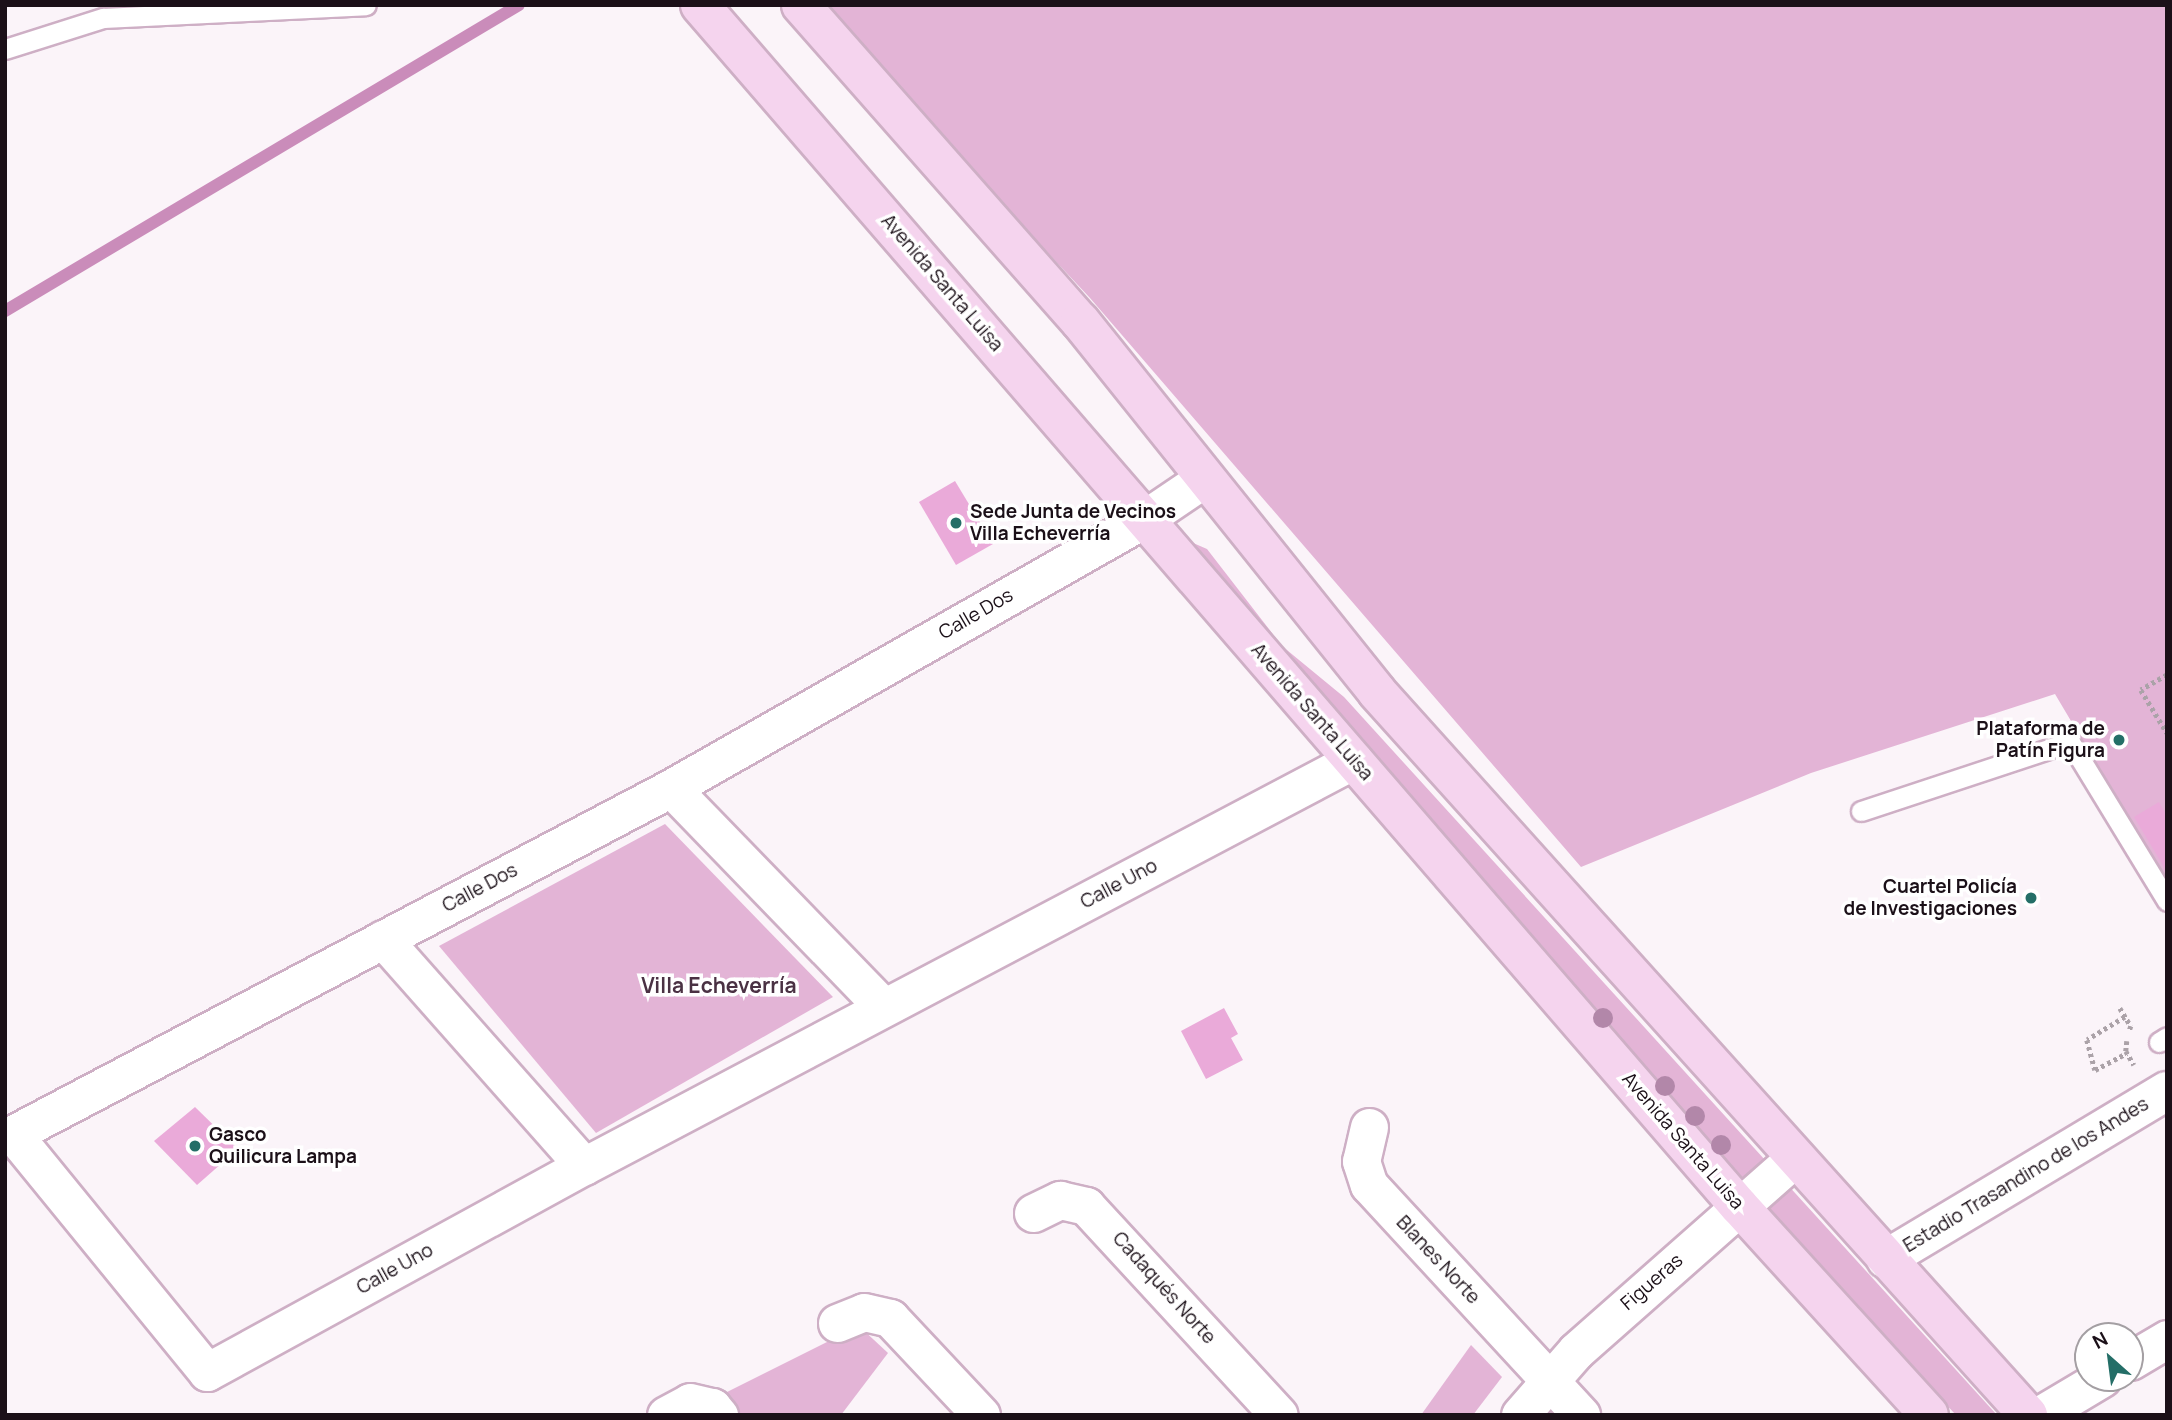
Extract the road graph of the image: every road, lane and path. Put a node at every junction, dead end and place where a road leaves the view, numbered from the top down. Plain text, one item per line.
1 (366, 5) edge
2 (700, 5) edge
3 (801, 5) edge
4 (340, 7) edge
5 (5, 49) edge
6 (1205, 478) junction
7 (1146, 518) junction
8 (2167, 675) edge
9 (2167, 733) edge
10 (1354, 760) junction
11 (671, 788) junction
12 (1861, 811) dead end
13 (2167, 901) edge
14 (383, 939) junction
15 (883, 1007) junction
16 (2120, 1008) dead end
17 (2125, 1017) junction
18 (2167, 1091) edge
19 (1369, 1127) dead end
20 (1794, 1159) junction
21 (584, 1166) junction
22 (1739, 1206) junction
23 (1033, 1213) dead end
24 (1886, 1259) junction
25 (837, 1323) dead end
26 (2167, 1339) edge
27 (2144, 1353) edge
28 (207, 1372) joint
29 (1549, 1380) junction
30 (2079, 1392) edge
31 (666, 1415) edge
32 (719, 1415) edge
33 (981, 1415) edge
34 (1279, 1415) edge
35 (1520, 1415) edge
36 (1581, 1415) edge
37 (1929, 1415) edge
38 (2028, 1415) edge
39 (2040, 1415) edge

1 - 4 lane
2 - 7 main road, Avenida Santa Luisa
3 - 6 main road
4 - 5 lane
6 - 7 street, Calle Dos
6 - 20 main road
7 - 10 main road, Avenida Santa Luisa
7 - 11 street, Calle Dos
8 - 9 path
10 - 15 street, Calle Uno
10 - 22 main road, Avenida Santa Luisa
11 - 14 street, Calle Dos
11 - 15 street
12 - 13 lane
14 - 21 street
14 - 28 street, Calle Dos
15 - 21 street, Calle Uno
16 - 17 path
17 - 17 path
18 - 24 street, Estadio Trasandino de los Andes
19 - 29 street, Blanes Norte
20 - 22 street, Figueras
20 - 24 main road
21 - 28 street, Calle Uno
22 - 29 street, Figueras
22 - 37 main road, Avenida Santa Luisa
23 - 34 street, Cadaqués Norte
24 - 38 main road
25 - 33 street
26 - 27 street
29 - 35 street, Figueras
29 - 36 street, Blanes Norte
30 - 39 street
31 - 32 street

